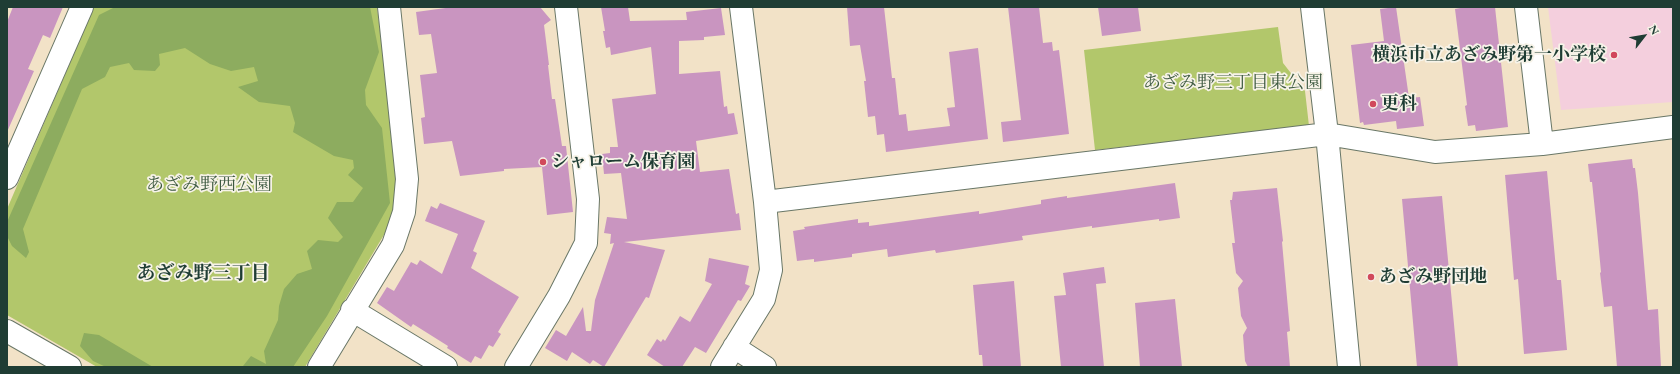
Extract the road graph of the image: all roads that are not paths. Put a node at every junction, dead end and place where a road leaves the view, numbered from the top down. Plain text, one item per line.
1 (82, 7) edge
2 (389, 7) edge
3 (566, 7) edge
4 (741, 7) edge
5 (1312, 7) edge
6 (1526, 7) edge
7 (1673, 127) edge
8 (1327, 134) junction
9 (1542, 144) junction
10 (8, 174) edge
11 (765, 202) junction
12 (352, 310) junction
13 (7, 331) edge
14 (734, 347) junction
15 (70, 367) edge
16 (319, 367) edge
17 (446, 367) edge
18 (516, 367) edge
19 (722, 367) edge
20 (765, 367) edge
21 (1349, 367) edge

1 - 10 street
2 - 12 street
3 - 18 street
4 - 11 street
5 - 8 street
6 - 9 street
7 - 9 street
8 - 9 street
8 - 11 street
8 - 21 street
11 - 14 street
12 - 16 street
12 - 17 street
13 - 15 street
14 - 19 street
14 - 20 street

